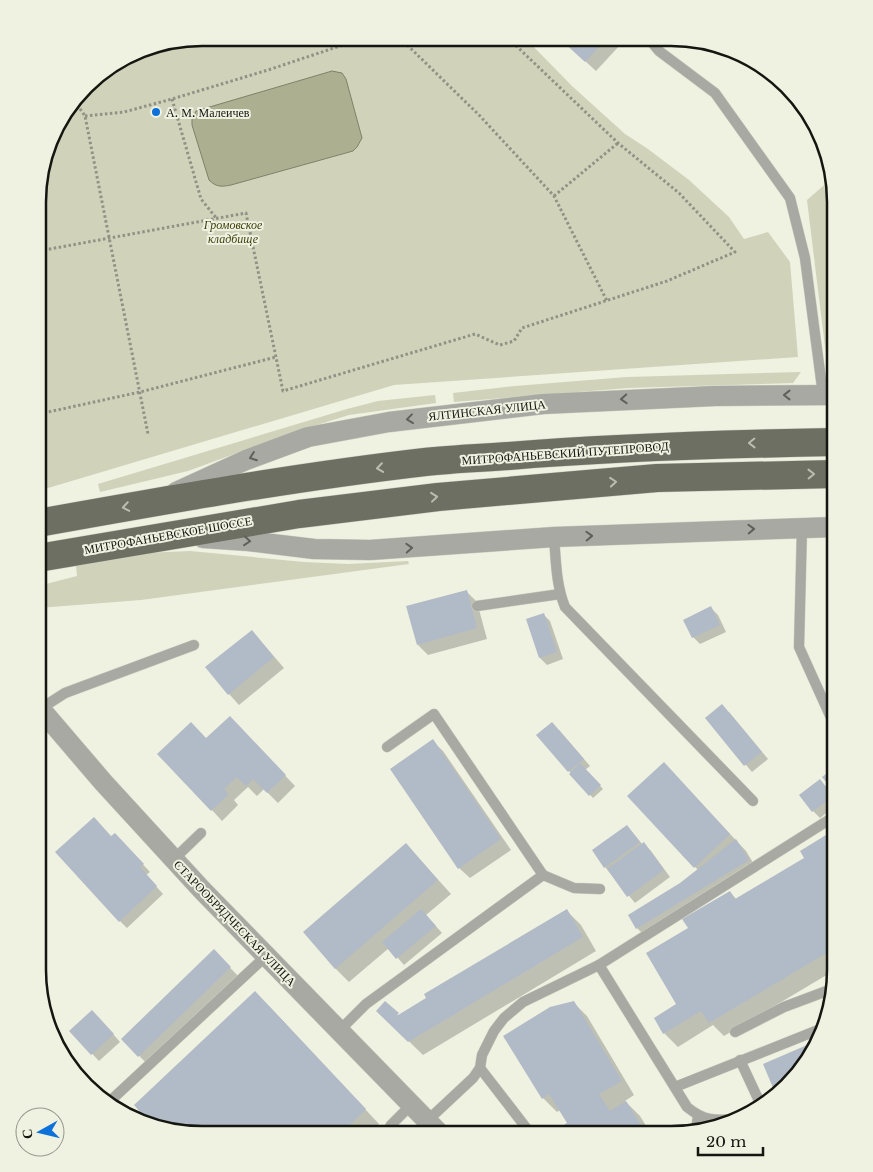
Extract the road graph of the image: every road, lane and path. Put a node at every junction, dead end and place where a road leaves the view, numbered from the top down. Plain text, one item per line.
1 (517, 46) edge
2 (655, 46) edge
3 (338, 47) edge
4 (409, 47) edge
5 (172, 99) junction
6 (79, 108) edge
7 (85, 116) junction
8 (618, 143) junction
9 (554, 196) junction
10 (217, 219) junction
11 (110, 239) junction
12 (46, 250) edge
13 (607, 300) junction
14 (276, 357) junction
15 (827, 382) edge
16 (140, 392) junction
17 (827, 395) edge
18 (46, 412) edge
19 (148, 434) dead end
20 (827, 442) edge
21 (827, 474) edge
22 (154, 502) junction
23 (46, 522) edge
24 (802, 527) junction
25 (827, 527) edge
26 (164, 536) junction
27 (554, 537) junction
28 (46, 557) edge
29 (560, 594) junction
30 (477, 606) dead end
31 (194, 645) dead end
32 (46, 704) edge
33 (826, 708) edge
34 (46, 716) edge
35 (387, 747) dead end
36 (753, 801) dead end
37 (826, 822) edge
38 (201, 832) dead end
39 (174, 859) junction
40 (543, 875) junction
41 (600, 889) dead end
42 (266, 956) junction
43 (600, 965) junction
44 (825, 993) edge
45 (339, 1030) junction
46 (735, 1032) dead end
47 (814, 1032) edge
48 (740, 1060) junction
49 (480, 1068) junction
50 (675, 1087) junction
51 (114, 1098) edge
52 (758, 1098) edge
53 (411, 1105) junction
54 (698, 1116) junction
55 (712, 1120) edge
56 (697, 1123) edge
57 (390, 1126) edge
58 (433, 1126) edge
59 (435, 1126) edge
60 (525, 1126) edge

1 - 8 path
2 - 15 lane
3 - 5 path
4 - 9 path
5 - 7 path
5 - 10 path
6 - 7 path
7 - 11 path
8 - 9 path
8 - 13 path
9 - 13 path
10 - 11 path
10 - 14 path
11 - 12 path
11 - 16 path
13 - 14 path
14 - 16 path
16 - 18 path
16 - 19 path
17 -> 22 street, ЯЛТИНСКАЯ УЛИЦА
20 -> 22 main road, МИТРОФАНЬЕВСКИЙ ПУТЕПРОВОД
26 -> 21 main road, МИТРОФАНЬЕВСКОЕ ШОССЕ
22 -> 23 main road
24 - 25 street
27 -> 24 street
24 - 33 lane
26 -> 27 street
26 - 28 main road, МИТРОФАНЬЕВСКОЕ ШОССЕ
27 - 29 lane
29 - 30 lane
29 - 36 lane
31 - 32 lane
34 - 39 street, СТАРООБРЯДЧЕСКАЯ УЛИЦА
35 - 40 lane
37 - 43 lane
38 - 39 lane
39 - 42 street, СТАРООБРЯДЧЕСКАЯ УЛИЦА
40 - 41 lane
40 - 45 lane
42 - 45 street, СТАРООБРЯДЧЕСКАЯ УЛИЦА
42 - 51 lane
43 - 49 lane
43 - 50 lane
44 - 46 lane
45 - 53 street, СТАРООБРЯДЧЕСКАЯ УЛИЦА
47 - 48 lane
48 - 50 lane
48 - 52 lane
49 - 59 lane
49 - 60 lane
50 - 54 lane
53 - 57 lane
53 - 58 street, СТАРООБРЯДЧЕСКАЯ УЛИЦА
54 - 55 lane
54 - 56 lane

